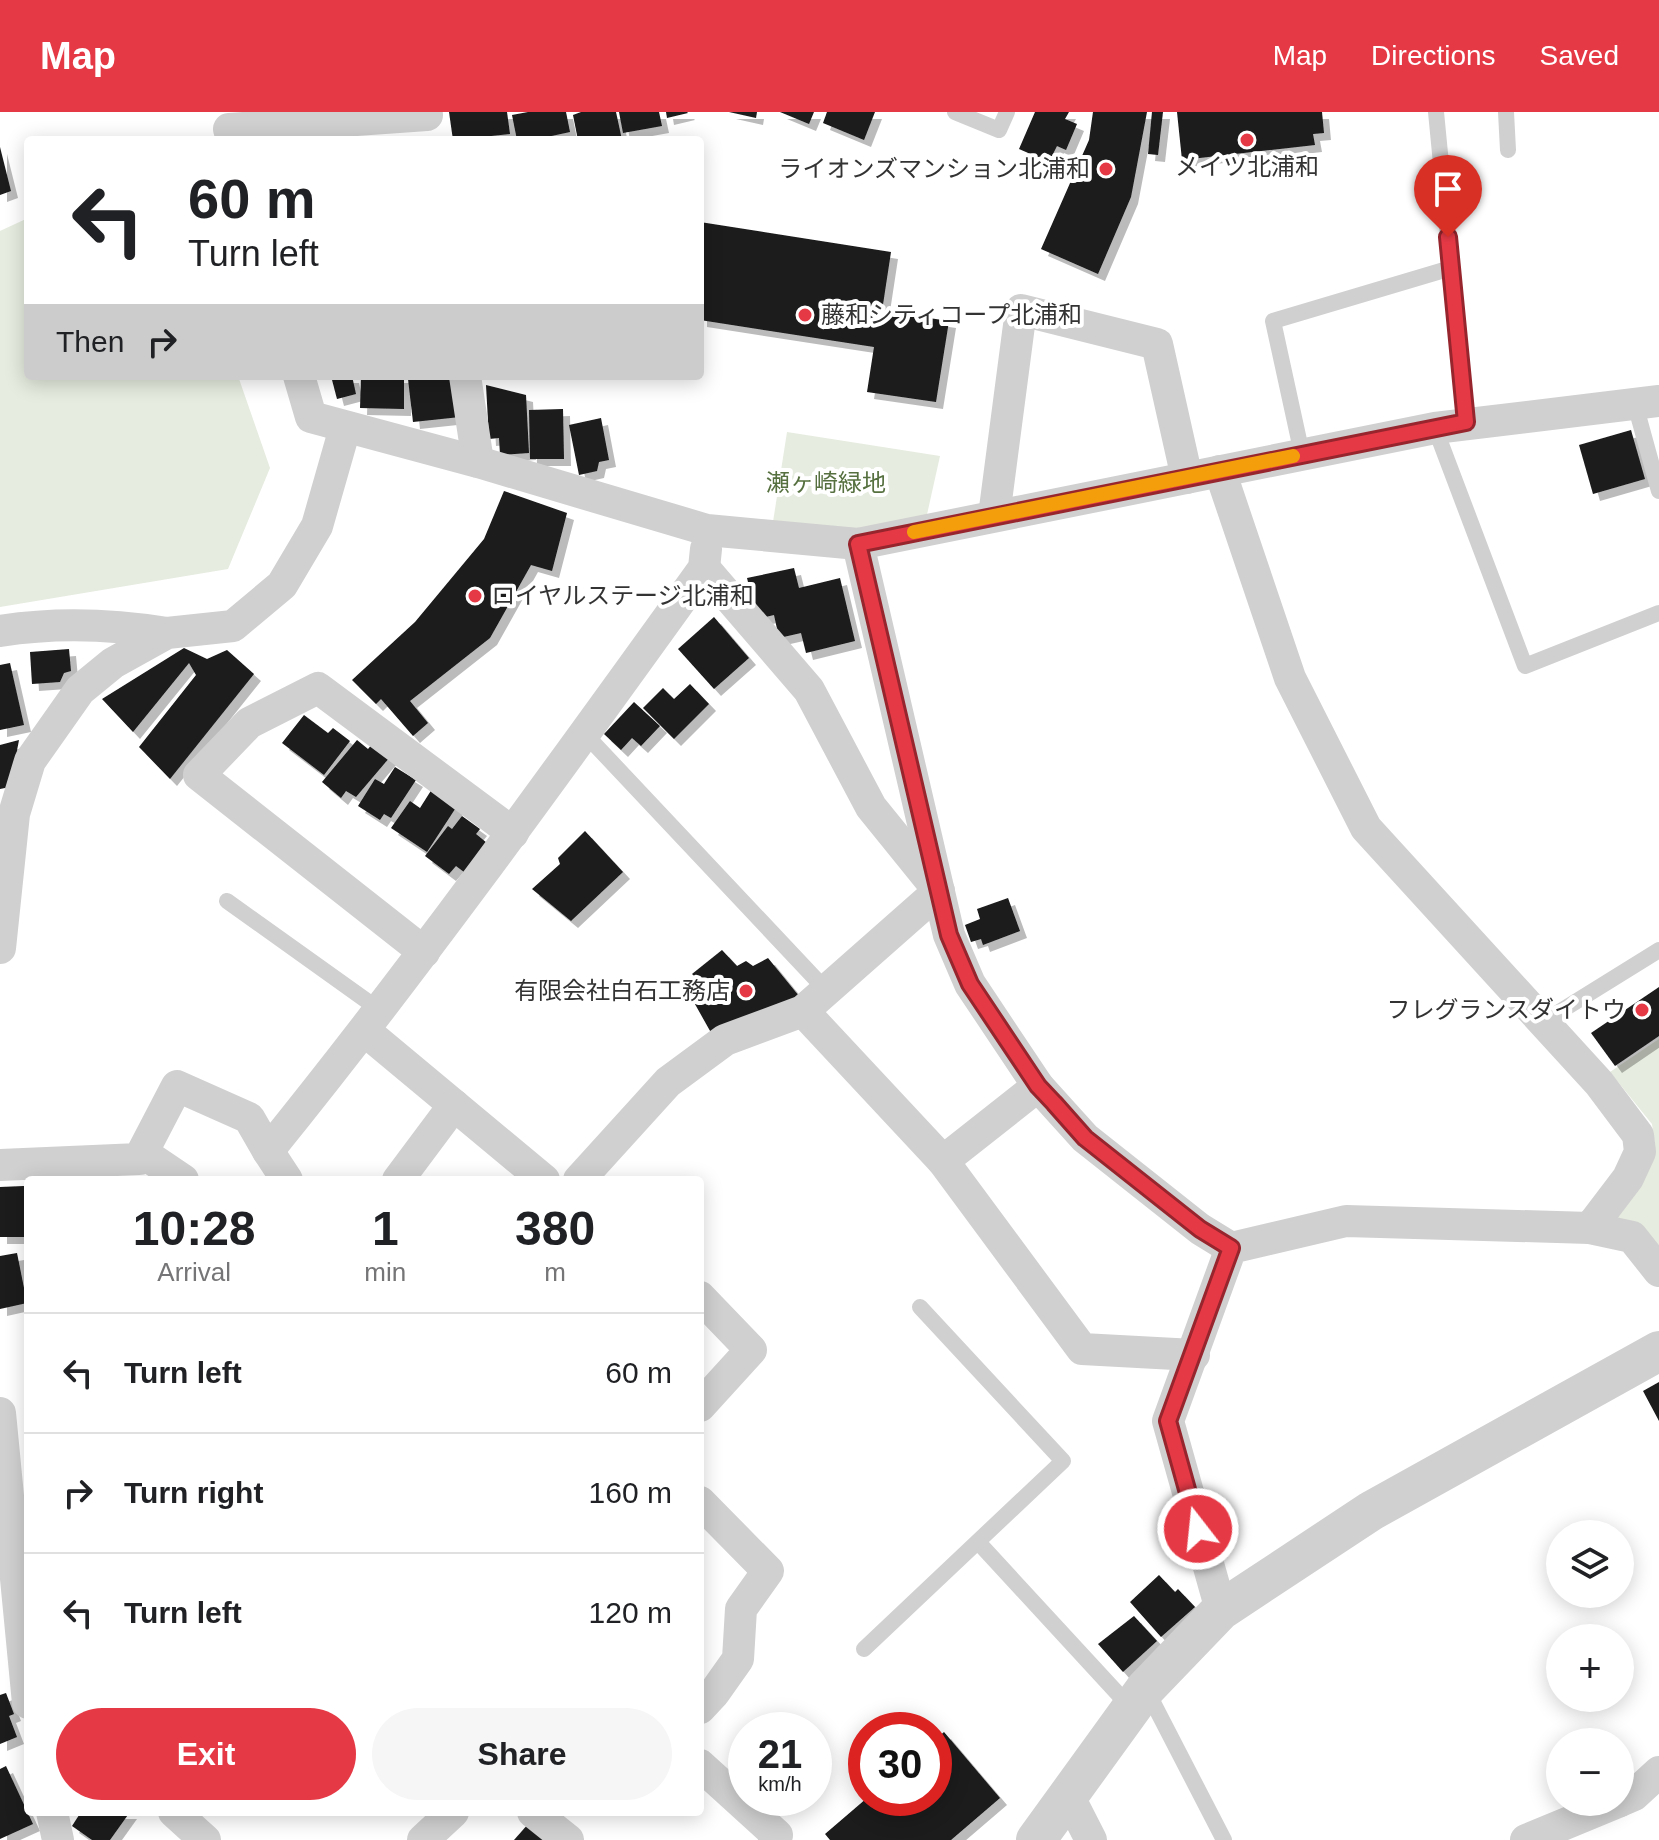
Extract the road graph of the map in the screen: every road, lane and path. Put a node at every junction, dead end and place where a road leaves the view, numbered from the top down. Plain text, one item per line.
1 (955, 112) edge
2 (1007, 112) edge
3 (1436, 112) edge
4 (1506, 112) edge
5 (428, 122) edge
6 (231, 136) edge
7 (1508, 150) dead end
8 (1451, 268) junction
9 (300, 380) edge
10 (466, 380) edge
11 (1647, 403) edge
12 (1466, 422) junction
13 (345, 428) junction
14 (1435, 428) junction
15 (1302, 454) junction
16 (478, 462) junction
17 (1220, 471) junction
18 (1187, 478) junction
19 (1659, 491) edge
20 (994, 516) junction
21 (707, 530) junction
22 (858, 544) junction
23 (704, 568) junction
24 (1659, 613) edge
25 (0, 631) edge
26 (167, 633) junction
27 (585, 734) junction
28 (7, 815) edge
29 (513, 833) junction
30 (939, 891) junction
31 (227, 901) dead end
32 (0, 948) edge
33 (1659, 950) edge
34 (424, 952) junction
35 (814, 1001) junction
36 (373, 1021) junction
37 (1543, 1022) junction
38 (1038, 1086) junction
39 (454, 1105) junction
40 (268, 1151) junction
41 (143, 1153) junction
42 (943, 1161) junction
43 (0, 1165) edge
44 (177, 1176) edge
45 (284, 1176) edge
46 (401, 1176) edge
47 (539, 1176) edge
48 (585, 1176) edge
49 (1590, 1228) junction
50 (1231, 1248) junction
51 (1659, 1271) edge
52 (704, 1301) edge
53 (920, 1307) dead end
54 (1659, 1351) edge
55 (1194, 1355) junction
56 (704, 1402) edge
57 (0, 1414) edge
58 (24, 1425) edge
59 (704, 1506) edge
60 (978, 1542) junction
61 (1221, 1610) junction
62 (864, 1649) dead end
63 (21, 1688) edge
64 (1139, 1698) junction
65 (704, 1704) edge
66 (704, 1769) edge
67 (1659, 1772) edge
68 (1068, 1795) junction
69 (1634, 1795) edge
70 (53, 1816) edge
71 (449, 1816) edge
72 (538, 1816) edge
73 (1595, 1816) edge
74 (1567, 1832) edge
75 (58, 1840) edge
76 (423, 1840) edge
77 (568, 1840) edge
78 (774, 1840) edge
79 (1036, 1840) edge
80 (1091, 1840) edge
81 (1224, 1840) edge
82 (1526, 1840) edge

1 - 2 lane
3 - 8 lane
4 - 7 lane
5 - 6 street
8 - 12 lane
8 - 15 lane
9 - 13 street
10 - 16 street
11 - 12 street
11 - 19 lane
12 - 14 street
13 - 16 street
13 - 26 street
14 - 15 street
14 - 24 lane
15 - 17 street
16 - 21 street
17 - 18 street
17 - 37 street
18 - 20 street
18 - 20 street
20 - 22 street
21 - 22 street
21 - 23 street
22 - 30 street
23 - 27 street
23 - 30 street
25 - 26 street
26 - 28 street
27 - 29 street
27 - 35 lane
28 - 32 street
29 - 34 street
29 - 34 street
30 - 35 street
30 - 38 street
31 - 36 lane
33 - 37 lane
34 - 36 street
35 - 42 street
35 - 48 street
36 - 39 street
36 - 40 street
37 - 49 street
38 - 42 street
38 - 50 street
39 - 46 street
39 - 47 street
40 - 41 street
40 - 45 street
41 - 43 street
41 - 44 street
42 - 55 street
49 - 50 street
49 - 51 street
50 - 55 street
52 - 56 street
53 - 60 lane
54 - 61 street
55 - 61 street
57 - 58 street
57 - 63 street
59 - 65 street
60 - 62 lane
60 - 64 lane
61 - 64 street
64 - 68 street
64 - 81 lane
66 - 78 street
67 - 69 street
68 - 79 street
68 - 80 street
70 - 75 street
71 - 76 street
72 - 77 street
73 - 74 street
74 - 82 street

